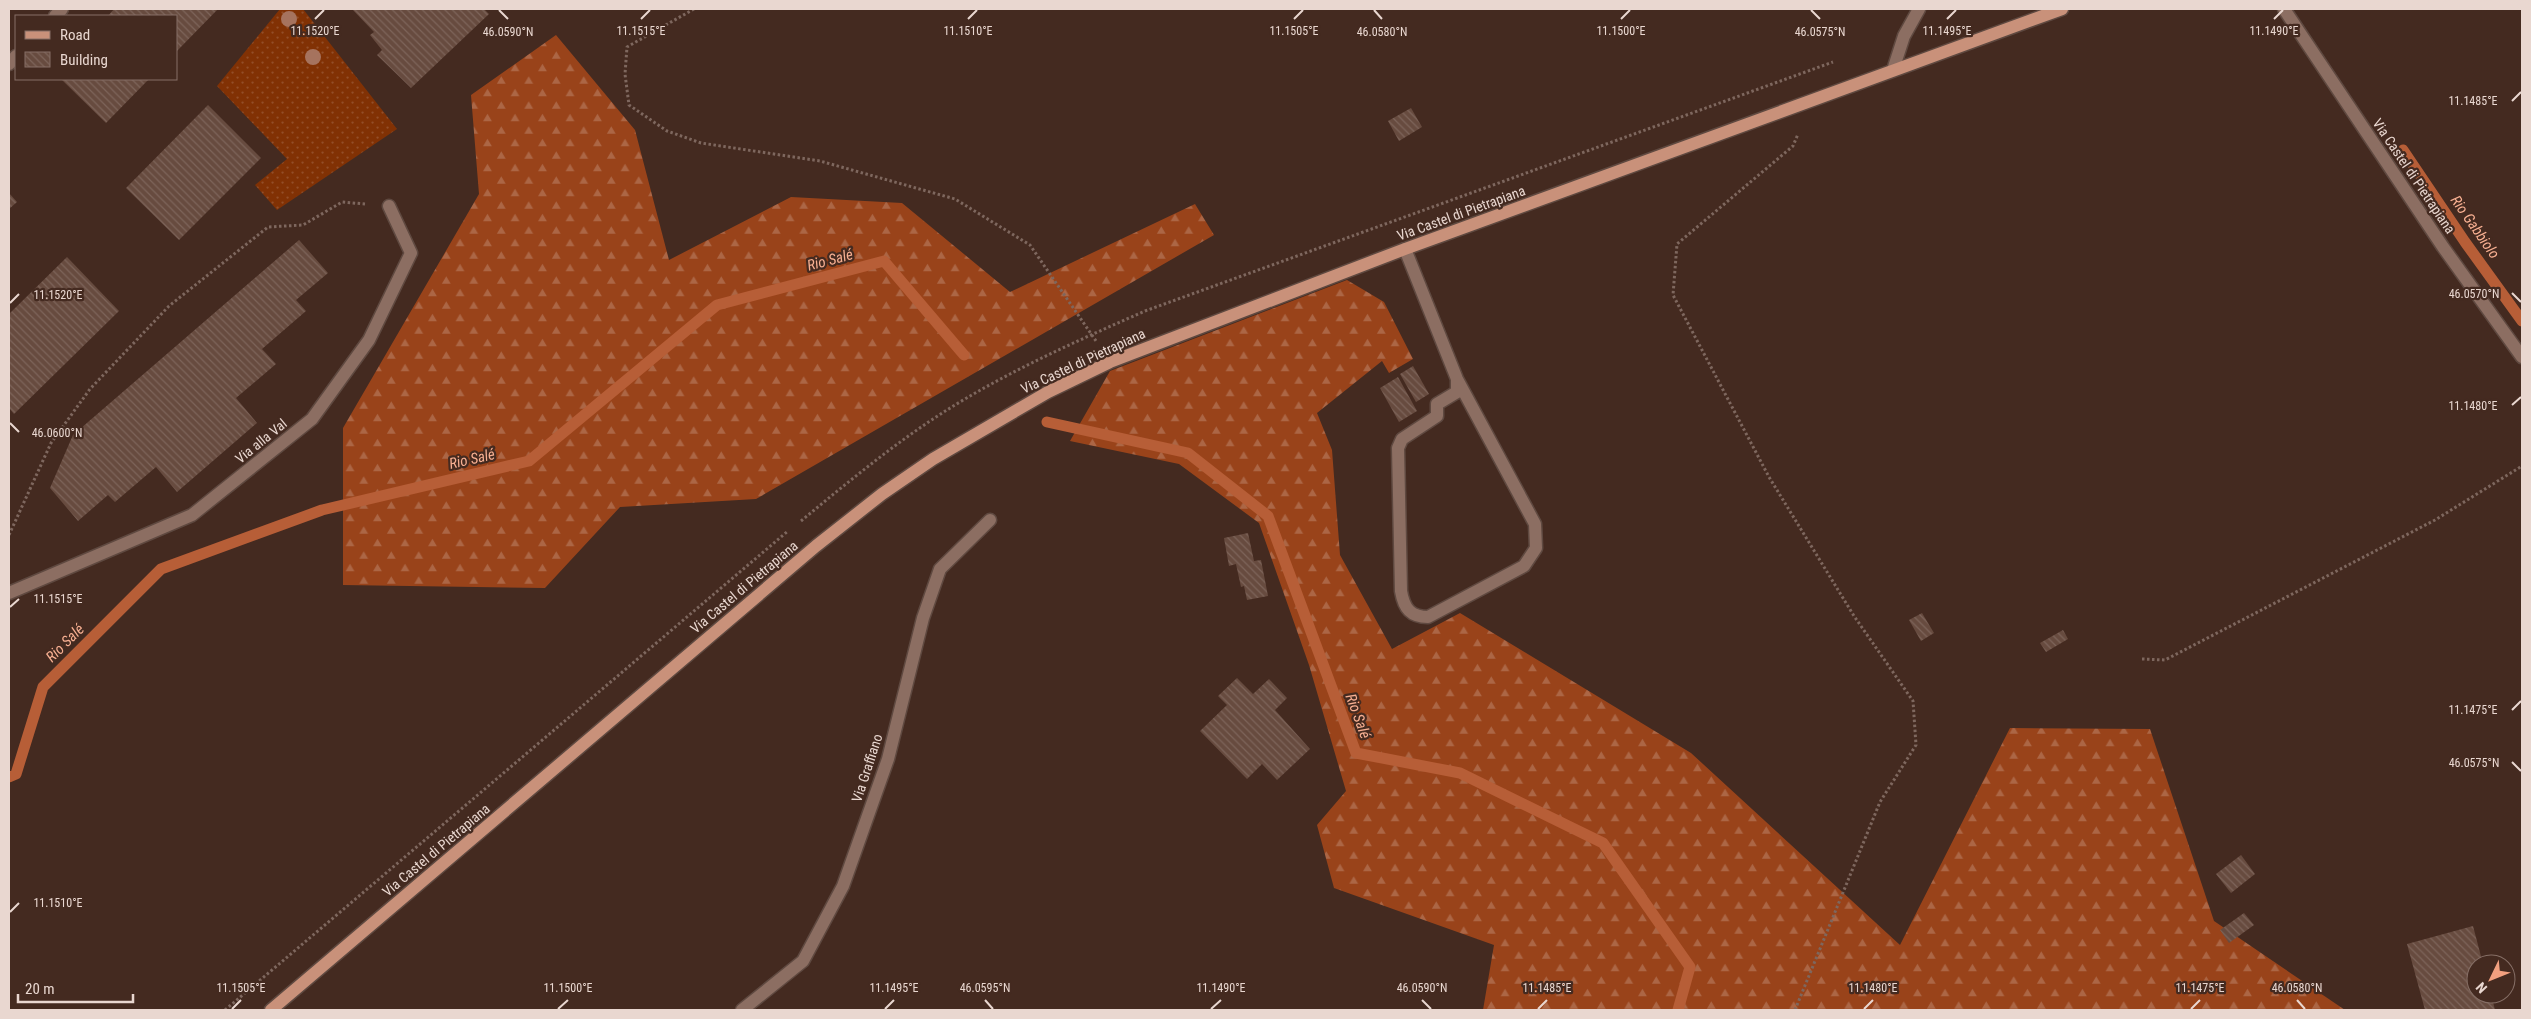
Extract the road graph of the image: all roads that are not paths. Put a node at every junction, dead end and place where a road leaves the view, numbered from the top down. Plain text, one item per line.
1 (1919, 9) edge
2 (2062, 9) edge
3 (2284, 9) edge
4 (1893, 70) junction
5 (389, 206) road end
6 (1404, 249) junction
7 (2522, 357) edge
8 (1457, 380) junction
9 (990, 520) dead end
10 (9, 593) edge
11 (271, 1010) edge
12 (742, 1010) edge

1 - 4 street
2 - 4 main road, Via Castel di Pietrapiana
3 - 7 street, Via Castel di Pietrapiana
4 - 6 main road, Via Castel di Pietrapiana
5 - 10 street, Via alla Val
6 - 8 street
6 - 11 main road, Via Castel di Pietrapiana
8 - 8 street
9 - 12 street, Via Graffiano

